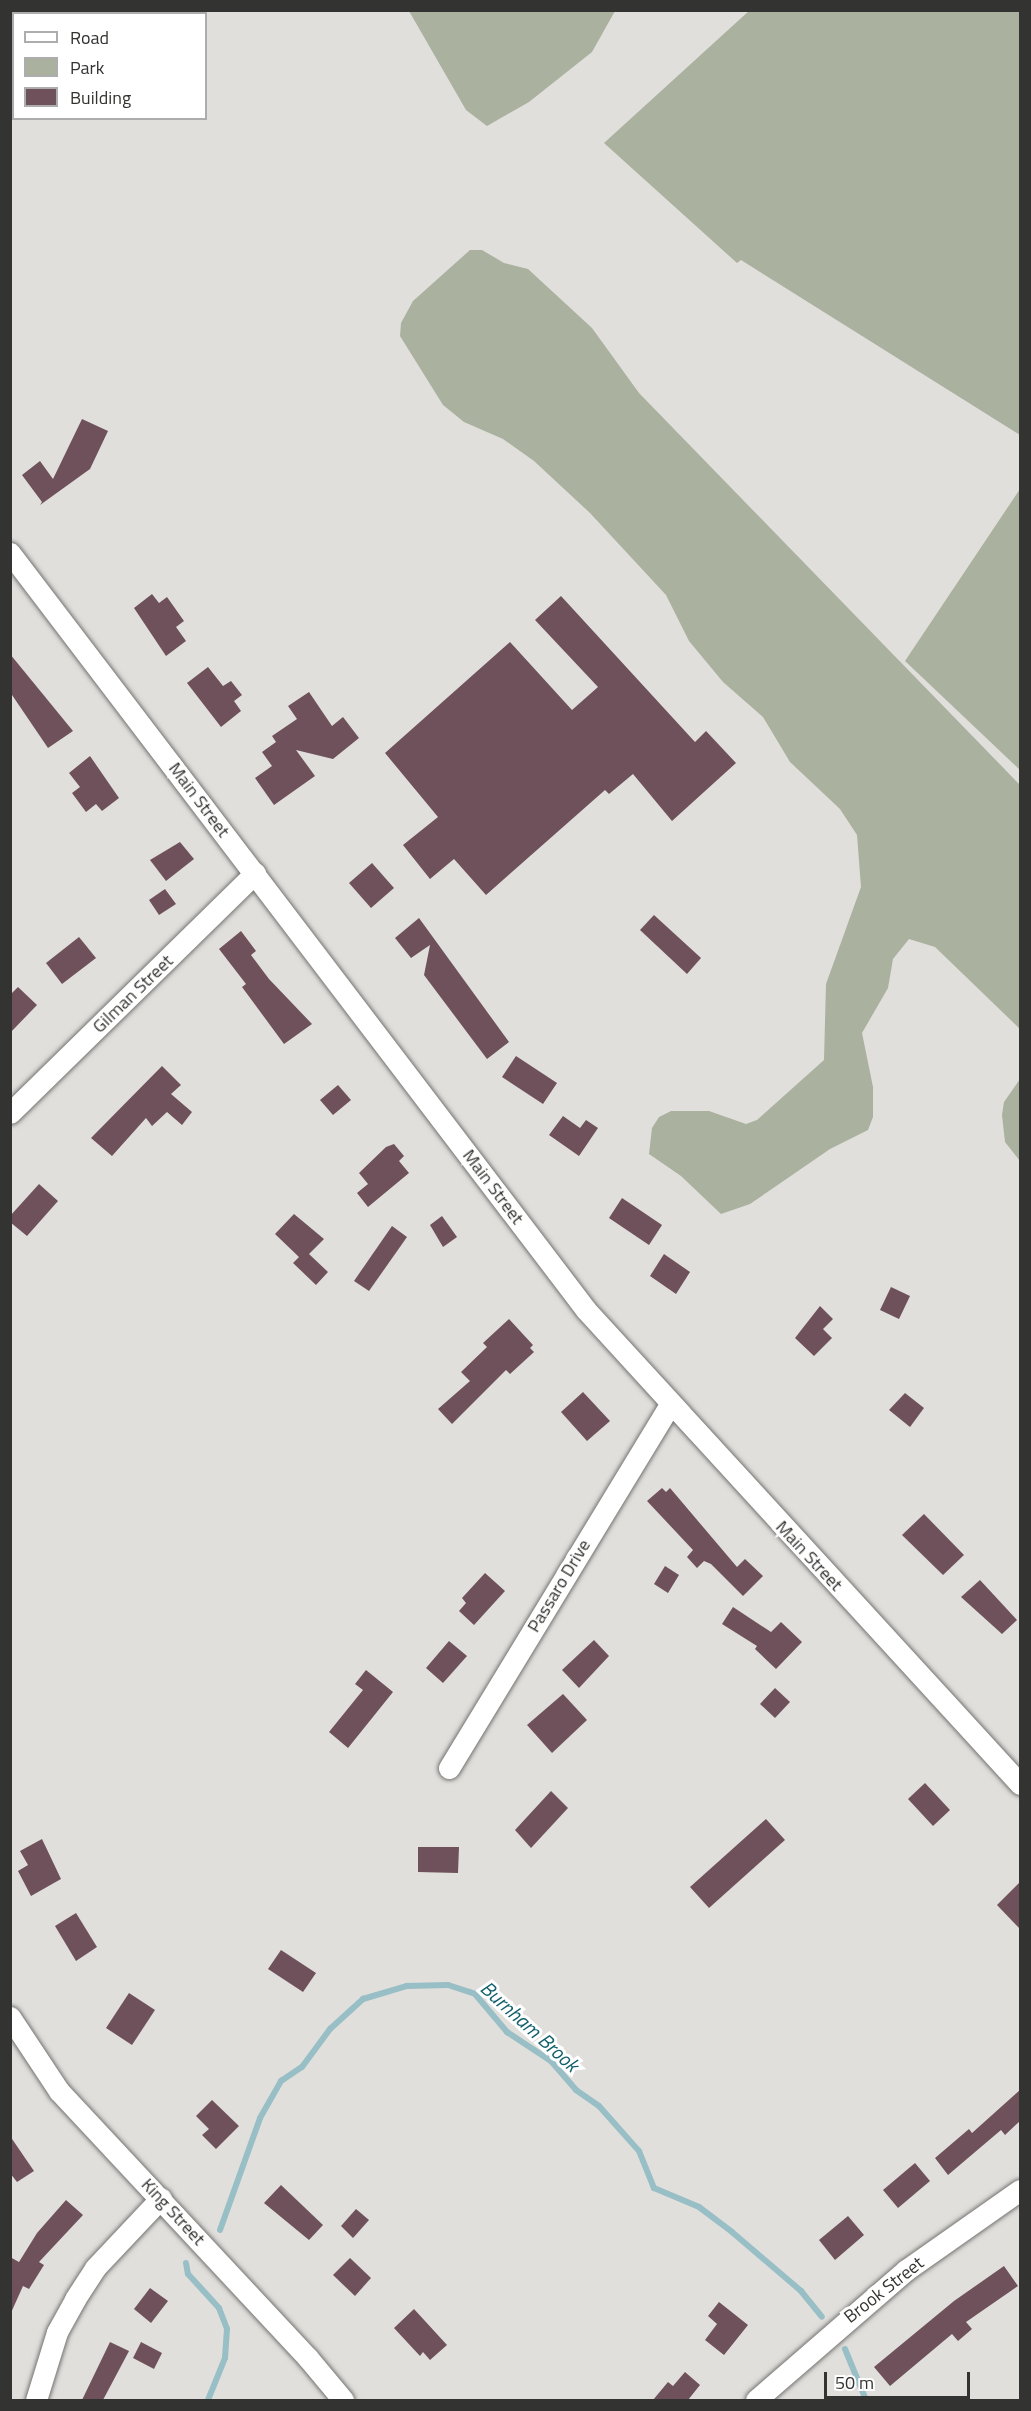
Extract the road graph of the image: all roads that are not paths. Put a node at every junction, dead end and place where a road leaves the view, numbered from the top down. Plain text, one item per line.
1 (10, 553) edge
2 (255, 873) junction
3 (10, 1113) edge
4 (670, 1404) junction
5 (449, 1768) dead end
6 (1020, 1784) edge
7 (10, 2017) edge
8 (1020, 2190) edge
9 (161, 2198) junction
10 (36, 2400) edge
11 (343, 2400) edge
12 (756, 2400) edge

1 - 2 street, Main Street
2 - 3 street, Gilman Street
2 - 4 street, Main Street
4 - 5 street, Passaro Drive
4 - 6 street, Main Street
7 - 9 street, King Street
8 - 12 street, Brook Street
9 - 10 street
9 - 11 street, King Street

